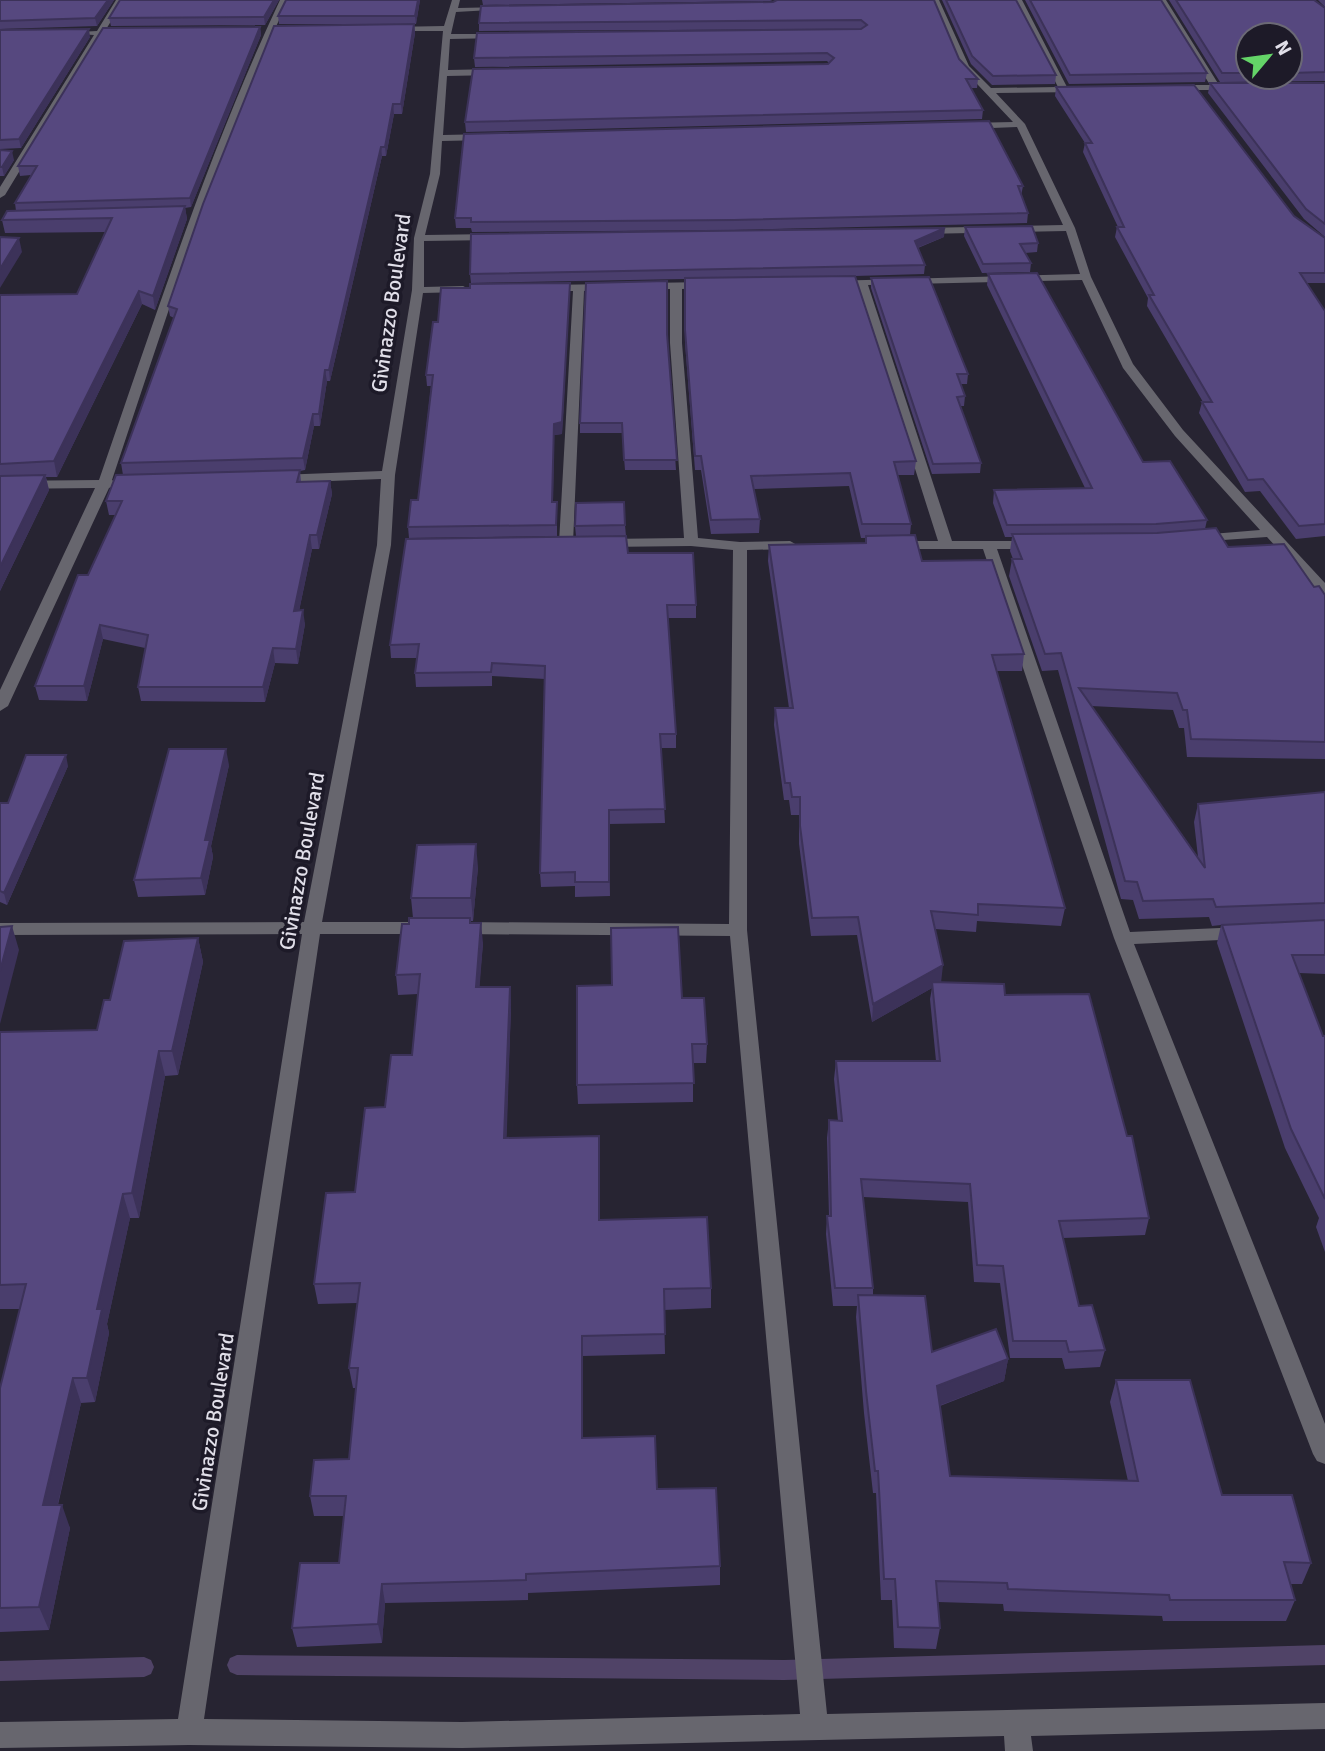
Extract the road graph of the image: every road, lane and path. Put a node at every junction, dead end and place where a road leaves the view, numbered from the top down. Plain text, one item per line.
1 (120, 0) edge
2 (284, 0) edge
3 (935, 0) edge
4 (1018, 0) edge
5 (1162, 0) edge
6 (455, 5) edge
7 (520, 9) edge
8 (380, 29) edge
9 (259, 30) edge
10 (272, 30) junction
11 (285, 30) edge
12 (138, 32) edge
13 (49, 33) edge
14 (98, 33) junction
15 (447, 33) junction
16 (514, 36) edge
17 (512, 72) edge
18 (443, 73) junction
19 (1157, 88) edge
20 (1198, 88) junction
21 (1216, 88) junction
22 (1234, 88) edge
23 (1064, 89) junction
24 (1090, 89) edge
25 (989, 90) junction
26 (1206, 99) edge
27 (1020, 124) junction
28 (954, 127) edge
29 (506, 136) edge
30 (438, 138) junction
31 (13, 154) edge
32 (25, 154) junction
33 (0, 195) edge
34 (1070, 228) junction
35 (916, 232) edge
36 (502, 237) edge
37 (419, 238) junction
38 (1086, 277) junction
39 (861, 282) junction
40 (821, 283) edge
41 (716, 285) edge
42 (634, 286) edge
43 (676, 286) junction
44 (579, 287) junction
45 (621, 287) edge
46 (539, 288) edge
47 (472, 289) edge
48 (418, 290) junction
49 (388, 475) junction
50 (266, 479) edge
51 (131, 483) edge
52 (104, 484) junction
53 (0, 485) edge
54 (1269, 533) junction
55 (1180, 541) edge
56 (691, 542) junction
57 (740, 545) junction
58 (809, 545) edge
59 (877, 545) edge
60 (946, 545) junction
61 (1058, 545) edge
62 (989, 546) junction
63 (1325, 592) edge
64 (0, 706) edge
65 (312, 928) junction
66 (0, 929) edge
67 (738, 930) junction
68 (1258, 932) edge
69 (1123, 938) junction
70 (1325, 1454) edge
71 (1325, 1716) edge
72 (1016, 1721) junction
73 (814, 1727) junction
74 (188, 1732) junction
75 (0, 1735) edge
76 (462, 1743) edge
77 (1019, 1751) edge

1 - 14 street
2 - 10 street
3 - 25 street
4 - 23 street
5 - 21 street
6 - 7 street
6 - 15 street, Givinazzo Boulevard
8 - 15 street
9 - 10 street
10 - 11 street
10 - 52 street
12 - 14 street
13 - 14 street
14 - 32 street
15 - 16 street
15 - 18 street, Givinazzo Boulevard
17 - 18 street
18 - 30 street, Givinazzo Boulevard
19 - 20 street
20 - 21 street
20 - 26 street
21 - 22 street
23 - 24 street
23 - 25 street
25 - 27 street
27 - 28 street
27 - 34 street
29 - 30 street
30 - 37 street, Givinazzo Boulevard
31 - 32 street
32 - 33 street
34 - 35 street
34 - 38 street
36 - 37 street
37 - 48 street, Givinazzo Boulevard
38 - 39 street
38 - 54 street
39 - 40 street
39 - 60 street
41 - 43 street
42 - 43 street
43 - 56 street
44 - 45 street
44 - 46 street
44 - 56 street
47 - 48 street
48 - 49 street, Givinazzo Boulevard
49 - 50 street
49 - 65 street, Givinazzo Boulevard
51 - 52 street
52 - 53 street
52 - 64 street
54 - 55 street
54 - 63 street
56 - 57 street
57 - 58 street
57 - 67 street
59 - 60 street
60 - 62 street
61 - 62 street
62 - 69 street
65 - 66 street
65 - 67 street
65 - 74 street, Givinazzo Boulevard
67 - 73 street
68 - 69 street
69 - 70 street
71 - 72 street
72 - 73 street
72 - 77 street
73 - 76 street
74 - 75 street
74 - 76 street

